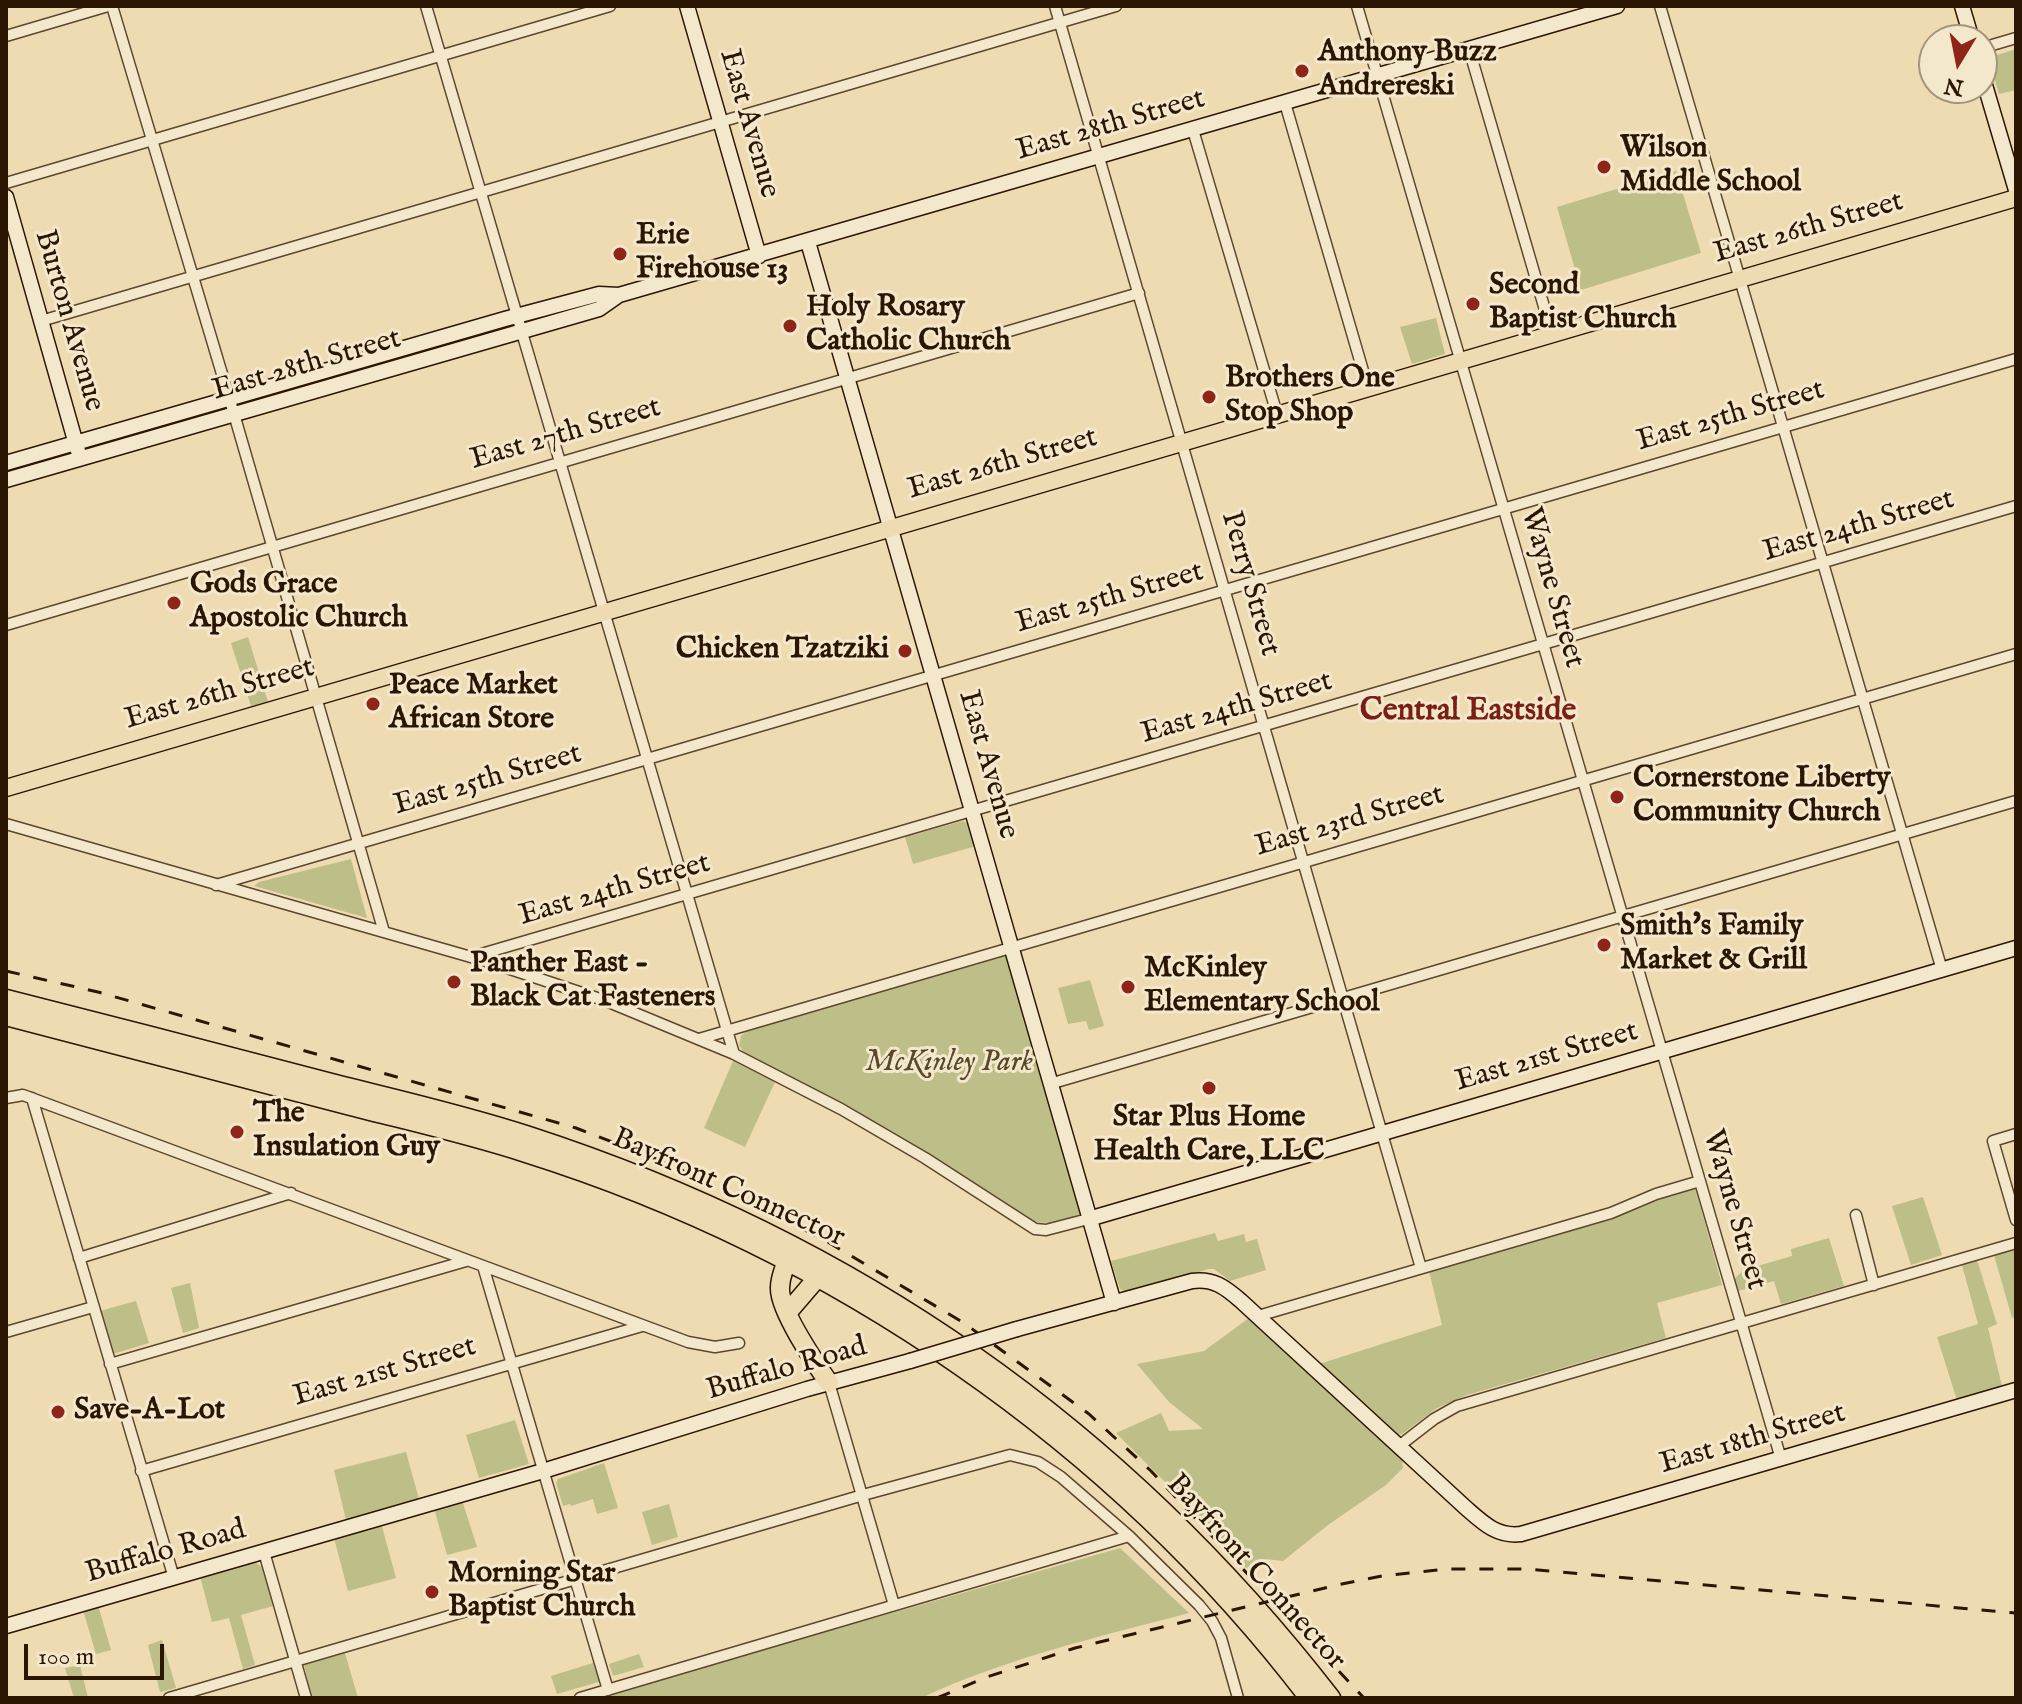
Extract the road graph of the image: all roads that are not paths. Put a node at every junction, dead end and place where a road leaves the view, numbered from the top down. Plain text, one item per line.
1 (110, 6) edge
2 (426, 6) edge
3 (610, 6) edge
4 (687, 6) edge
5 (1055, 6) edge
6 (1116, 6) edge
7 (1357, 6) edge
8 (1617, 6) edge
9 (1660, 6) edge
10 (1060, 22) junction
11 (6, 36) edge
12 (1469, 49) junction
13 (440, 56) junction
14 (1376, 76) junction
15 (1285, 103) junction
16 (1991, 104) edge
17 (720, 122) junction
18 (1193, 130) junction
19 (151, 141) junction
20 (1099, 157) junction
21 (6, 183) edge
22 (2016, 190) edge
23 (480, 192) junction
24 (6, 197) edge
25 (2016, 198) edge
26 (808, 242) junction
27 (759, 256) junction
28 (192, 276) junction
29 (1740, 279) junction
30 (1139, 293) junction
31 (41, 321) junction
32 (519, 324) junction
33 (1552, 334) junction
34 (2016, 359) edge
35 (1460, 361) junction
36 (848, 378) junction
37 (1368, 388) junction
38 (229, 398) junction
39 (234, 414) junction
40 (1277, 414) junction
41 (1784, 427) junction
42 (1183, 442) junction
43 (76, 443) junction
44 (80, 459) junction
45 (559, 462) junction
46 (6, 463) edge
47 (6, 480) edge
48 (2016, 506) edge
49 (1503, 509) junction
50 (891, 527) junction
51 (272, 546) junction
52 (1823, 563) junction
53 (1226, 590) junction
54 (603, 611) junction
55 (6, 625) edge
56 (1543, 645) junction
57 (2016, 654) edge
58 (934, 676) junction
59 (316, 696) junction
60 (1863, 698) junction
61 (1265, 726) junction
62 (647, 760) junction
63 (1582, 781) junction
64 (6, 788) edge
65 (2016, 801) edge
66 (974, 812) junction
67 (6, 824) edge
68 (1903, 834) junction
69 (359, 844) junction
70 (1304, 861) junction
71 (216, 885) junction
72 (687, 896) junction
73 (1622, 916) junction
74 (384, 932) junction
75 (1013, 945) junction
76 (2016, 948) edge
77 (471, 957) junction
78 (1942, 970) junction
79 (1344, 996) junction
80 (6, 999) edge
81 (6, 1016) edge
82 (727, 1031) junction
83 (699, 1039) junction
84 (1662, 1052) junction
85 (734, 1054) junction
86 (1053, 1083) junction
87 (6, 1098) edge
88 (32, 1098) junction
89 (1383, 1133) junction
90 (2016, 1134) edge
91 (1700, 1181) junction
92 (291, 1193) junction
93 (1856, 1215) dead end
94 (1092, 1218) junction
95 (2016, 1220) edge
96 (2016, 1243) edge
97 (791, 1253) junction
98 (79, 1258) junction
99 (466, 1261) junction
100 (483, 1266) junction
101 (1421, 1268) junction
102 (818, 1277) junction
103 (1874, 1285) junction
104 (1114, 1303) junction
105 (93, 1307) junction
106 (788, 1312) junction
107 (1258, 1316) junction
108 (1740, 1323) junction
109 (644, 1326) junction
110 (6, 1332) edge
111 (739, 1343) dead end
112 (110, 1364) junction
113 (511, 1364) junction
114 (829, 1383) junction
115 (2016, 1390) edge
116 (1399, 1446) junction
117 (1781, 1459) junction
118 (141, 1471) junction
119 (543, 1471) junction
120 (863, 1495) junction
121 (1504, 1535) joint
122 (1129, 1536) junction
123 (264, 1552) junction
124 (174, 1578) junction
125 (575, 1580) junction
126 (894, 1605) junction
127 (6, 1626) edge
128 (296, 1661) junction
129 (608, 1690) junction
130 (169, 1698) edge
131 (306, 1698) edge
132 (580, 1698) edge
133 (1238, 1698) edge
134 (1309, 1698) edge
135 (1331, 1698) edge

1 - 11 street
1 - 19 street
2 - 13 street
3 - 13 street
4 - 17 street, East Avenue
5 - 10 street, Perry Street
6 - 10 street
7 - 14 street, Wayne Street
8 - 12 street, East 28th Street
9 - 29 street
10 - 17 street
10 - 20 street, Perry Street
12 - 14 street, East 28th Street
12 - 33 street
13 - 19 street
13 - 23 street
14 - 15 street, East 28th Street
14 - 35 street, Wayne Street
15 - 18 street, East 28th Street
15 - 37 street
16 - 22 street
17 - 23 street
17 - 27 street, East Avenue
18 - 20 street, East 28th Street
18 - 40 street
19 - 21 street
19 - 28 street
20 - 26 street, East 28th Street
20 - 30 street, Perry Street
23 - 28 street
23 - 32 street
24 - 31 street, Burton Avenue
25 - 29 main road, East 26th Street
26 - 27 street, East 28th Street
26 - 36 street, East Avenue
27 - 32 street, East 28th Street
28 - 31 street
28 - 38 street
29 - 33 main road, East 26th Street
29 - 41 street
30 - 36 street, East 27th Street
30 - 42 street, Perry Street
31 - 43 street, Burton Avenue
32 - 38 street, East 28th Street
32 - 39 street, East 28th Street
32 - 45 street
33 - 35 main road, East 26th Street
34 - 41 street, East 25th Street
35 - 37 main road, East 26th Street
35 - 49 street, Wayne Street
36 - 45 street, East 27th Street
36 - 50 street, East Avenue
37 - 40 main road, East 26th Street
38 - 39 street
38 - 43 street, East 28th Street
39 - 44 street, East 28th Street
39 - 51 street
40 - 42 main road, East 26th Street
41 - 49 street, East 25th Street
41 - 52 street
42 - 50 main road, East 26th Street
42 - 53 street, Perry Street
43 - 44 street, Burton Avenue
43 - 46 street, East 28th Street
44 - 47 street, East 28th Street
45 - 51 street, East 27th Street
45 - 54 street
48 - 52 street, East 24th Street
49 - 53 street, East 25th Street
49 - 56 street, Wayne Street
50 - 54 main road, East 26th Street
50 - 58 street, East Avenue
51 - 55 street, East 27th Street
51 - 59 street
52 - 56 street, East 24th Street
52 - 60 street
53 - 58 street, East 25th Street
53 - 61 street, Perry Street
54 - 59 main road, East 26th Street
54 - 62 street
56 - 61 street, East 24th Street
56 - 63 street, Wayne Street
57 - 60 street, East 23rd Street
58 - 62 street, East 25th Street
58 - 66 street, East Avenue
59 - 64 main road, East 26th Street
59 - 69 street
60 - 63 street, East 23rd Street
60 - 68 street
61 - 66 street, East 24th Street
61 - 70 street, Perry Street
62 - 69 street, East 25th Street
62 - 72 street
63 - 70 street, East 23rd Street
63 - 73 street, Wayne Street
65 - 68 street
66 - 72 street, East 24th Street
66 - 75 street, East Avenue
67 - 71 street
68 - 73 street
68 - 78 street
69 - 71 street, East 25th Street
69 - 74 street
70 - 75 street, East 23rd Street
70 - 79 street, Perry Street
71 - 74 street
72 - 77 street, East 24th Street
72 - 82 street
73 - 79 street
73 - 84 street, Wayne Street
74 - 77 street
75 - 82 street, East 23rd Street
75 - 86 street, East Avenue
76 - 78 street, East 21st Street
77 - 83 street
78 - 84 street, East 21st Street
79 - 86 street
79 - 89 street, Perry Street
80 - 97 highway, Bayfront Connector
81 - 97 highway, Bayfront Connector
82 - 83 street, East 23rd Street
82 - 85 street
83 - 85 street
84 - 89 street, East 21st Street
84 - 91 street, Wayne Street
85 - 94 street
86 - 94 street, East Avenue
87 - 88 street
88 - 92 street
88 - 98 street
89 - 94 street, East 21st Street
89 - 101 street, Perry Street
90 - 95 street
91 - 101 street
91 - 108 street, Wayne Street
92 - 98 street
92 - 99 street
93 - 103 street
94 - 104 street, East Avenue
96 - 103 street
97 - 102 highway, Bayfront Connector
97 - 106 highway
97 - 135 highway, Bayfront Connector
98 - 105 street
99 - 100 street
99 - 112 street
100 - 109 street
100 - 113 street
101 - 107 street
102 - 106 highway
102 - 134 highway, Bayfront Connector
103 - 108 street
104 - 107 street, Buffalo Road
104 - 114 street, Buffalo Road, bridge
105 - 110 street
105 - 112 street
106 - 114 highway
107 - 116 street, Buffalo Road
108 - 116 street
108 - 117 street, Wayne Street
109 - 111 street
109 - 113 street, East 21st Street
112 - 118 street
113 - 118 street, East 21st Street
113 - 119 street
114 - 119 street, Buffalo Road
114 - 120 street
115 - 117 street, East 18th Street
116 - 121 street, Buffalo Road
117 - 121 street, East 18th Street
118 - 124 street
119 - 123 street, Buffalo Road
119 - 125 street
120 - 122 street
120 - 125 street
120 - 126 street
122 - 126 street
122 - 133 street
123 - 124 street, Buffalo Road
123 - 128 street
124 - 127 street, Buffalo Road
125 - 128 street
125 - 129 street
126 - 129 street
128 - 130 street
128 - 131 street
129 - 132 street

